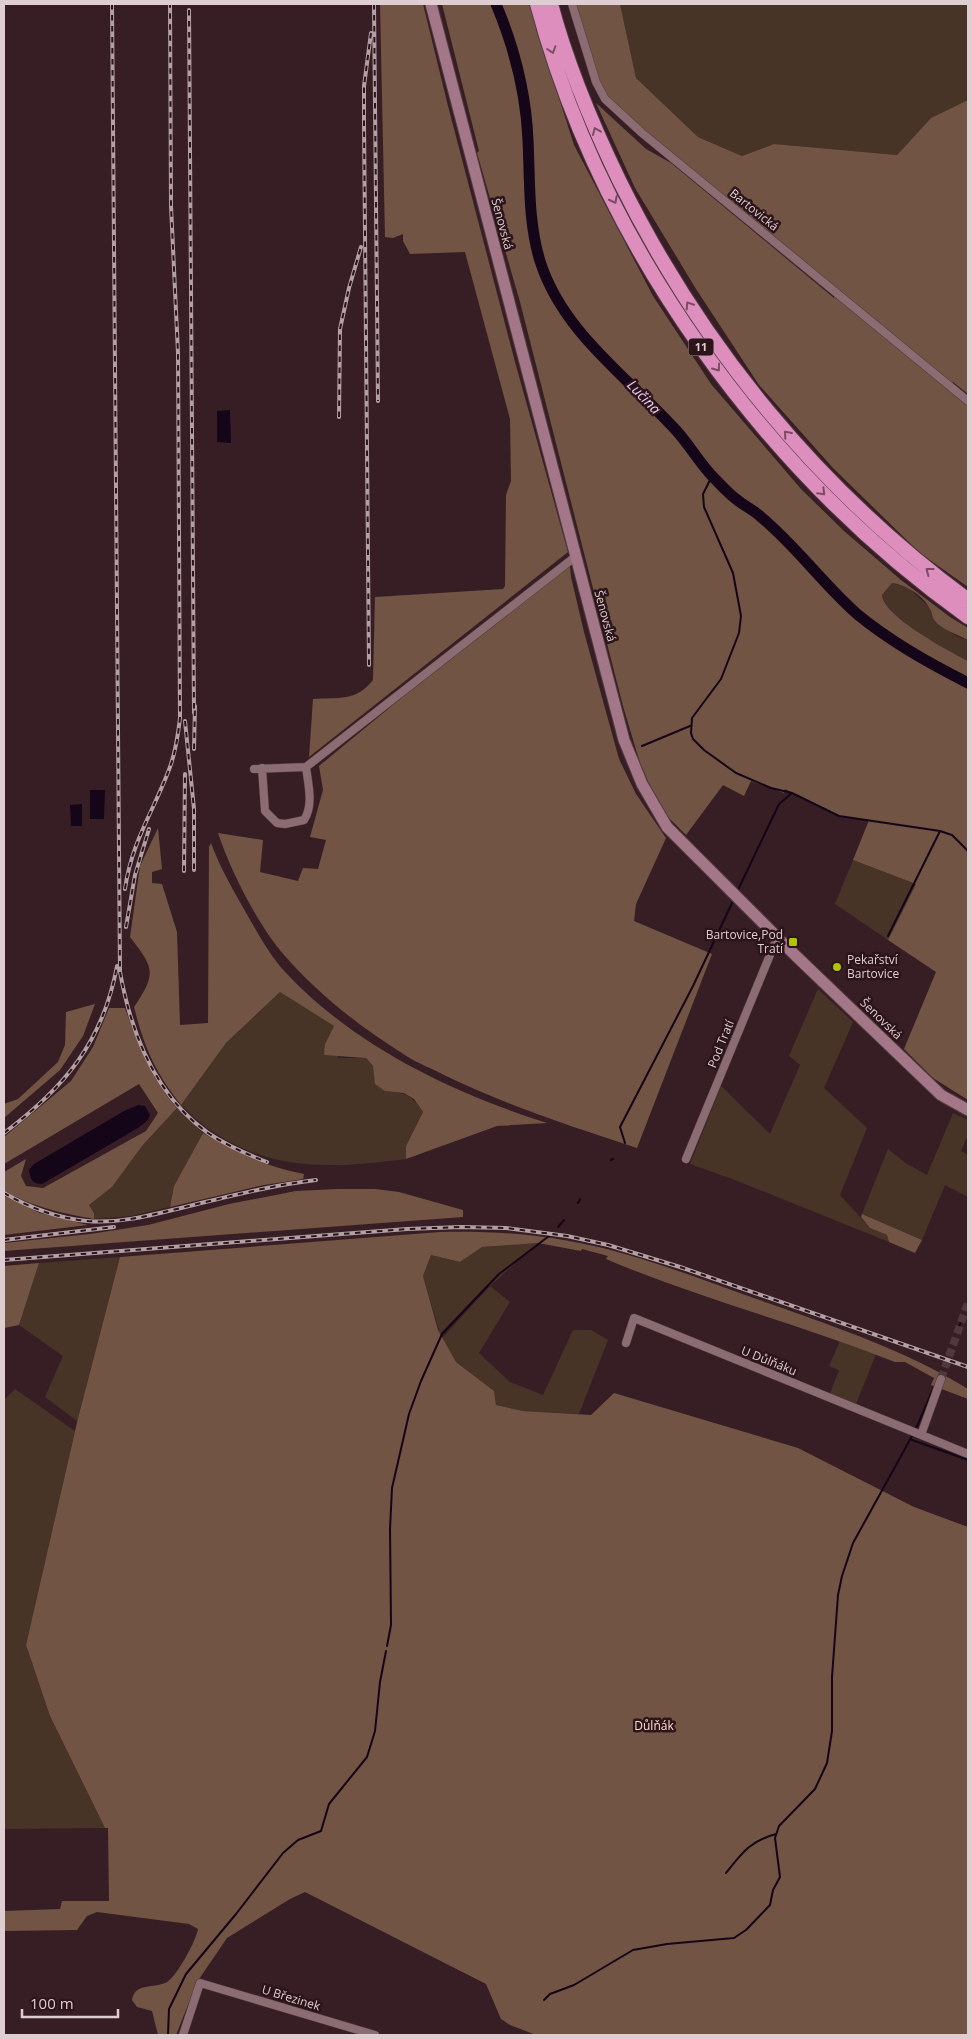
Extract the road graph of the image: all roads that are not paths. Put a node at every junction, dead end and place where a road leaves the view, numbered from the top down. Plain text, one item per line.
1 (431, 4) edge
2 (537, 4) edge
3 (552, 4) edge
4 (572, 4) edge
5 (968, 401) edge
6 (575, 557) junction
7 (968, 600) edge
8 (968, 617) edge
9 (306, 767) junction
10 (777, 938) junction
11 (968, 1110) edge
12 (686, 1159) dead end
13 (626, 1343) dead end
14 (941, 1379) tunnel mouth
15 (921, 1435) junction
16 (968, 1454) edge
17 (183, 2035) edge
18 (375, 2035) edge

1 - 6 street, Šenovská
2 -> 8 highway, 11
7 -> 3 highway, 11
4 - 5 street, Bartovická
6 - 9 street
6 - 10 street, Šenovská
9 - 9 street
10 - 11 street, Šenovská
10 - 12 street, Pod Tratí
13 - 15 street, U Důlňáku
14 - 15 street
15 - 16 street, U Důlňáku
17 - 18 street, U Březinek

